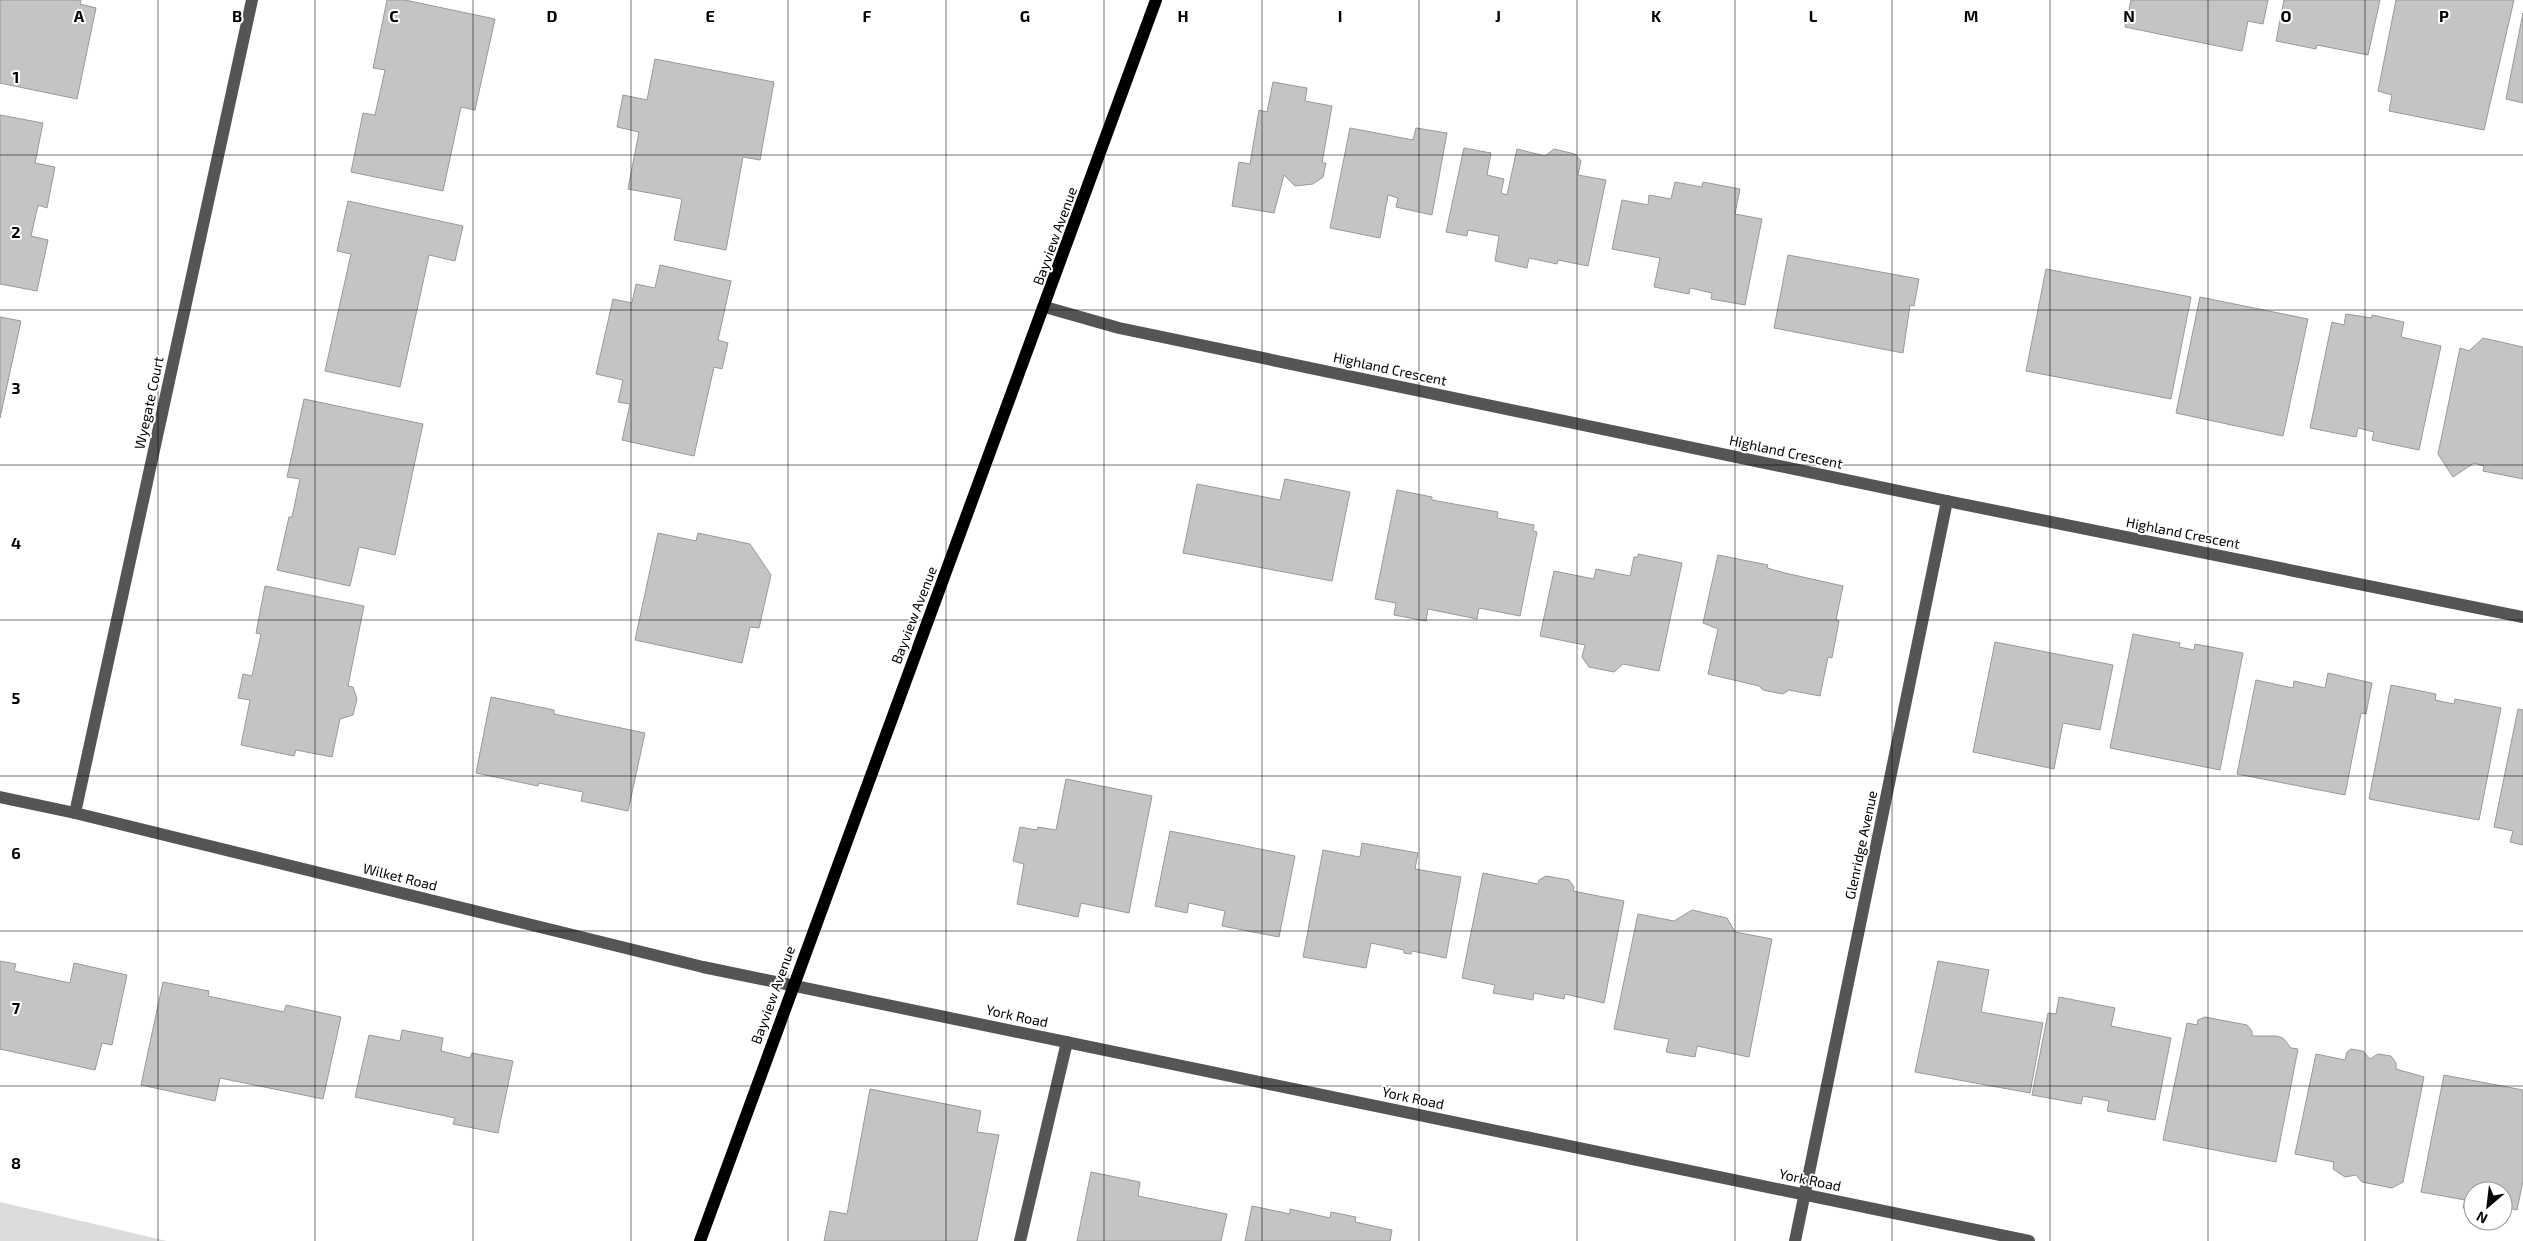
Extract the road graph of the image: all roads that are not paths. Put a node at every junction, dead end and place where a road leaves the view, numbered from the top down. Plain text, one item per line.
1 (252, 0) edge
2 (1156, 0) edge
3 (1045, 307) junction
4 (1948, 501) junction
5 (2523, 617) edge
6 (0, 797) edge
7 (75, 813) junction
8 (792, 985) junction
9 (1067, 1042) junction
10 (1804, 1195) junction
11 (700, 1241) edge
12 (1020, 1241) edge
13 (1795, 1241) edge
14 (2029, 1241) edge

1 - 7 street, Wyegate Court
2 - 3 main road, Bayview Avenue
3 - 4 street, Highland Crescent
3 - 8 main road, Bayview Avenue
4 - 5 street, Highland Crescent
4 - 10 street, Glenridge Avenue
6 - 7 street, Wilket Road
7 - 8 street, Wilket Road
8 - 9 street, York Road
8 - 11 main road, Bayview Avenue
9 - 10 street, York Road
9 - 12 street
10 - 13 street, Glenridge Avenue
10 - 14 street, York Road

